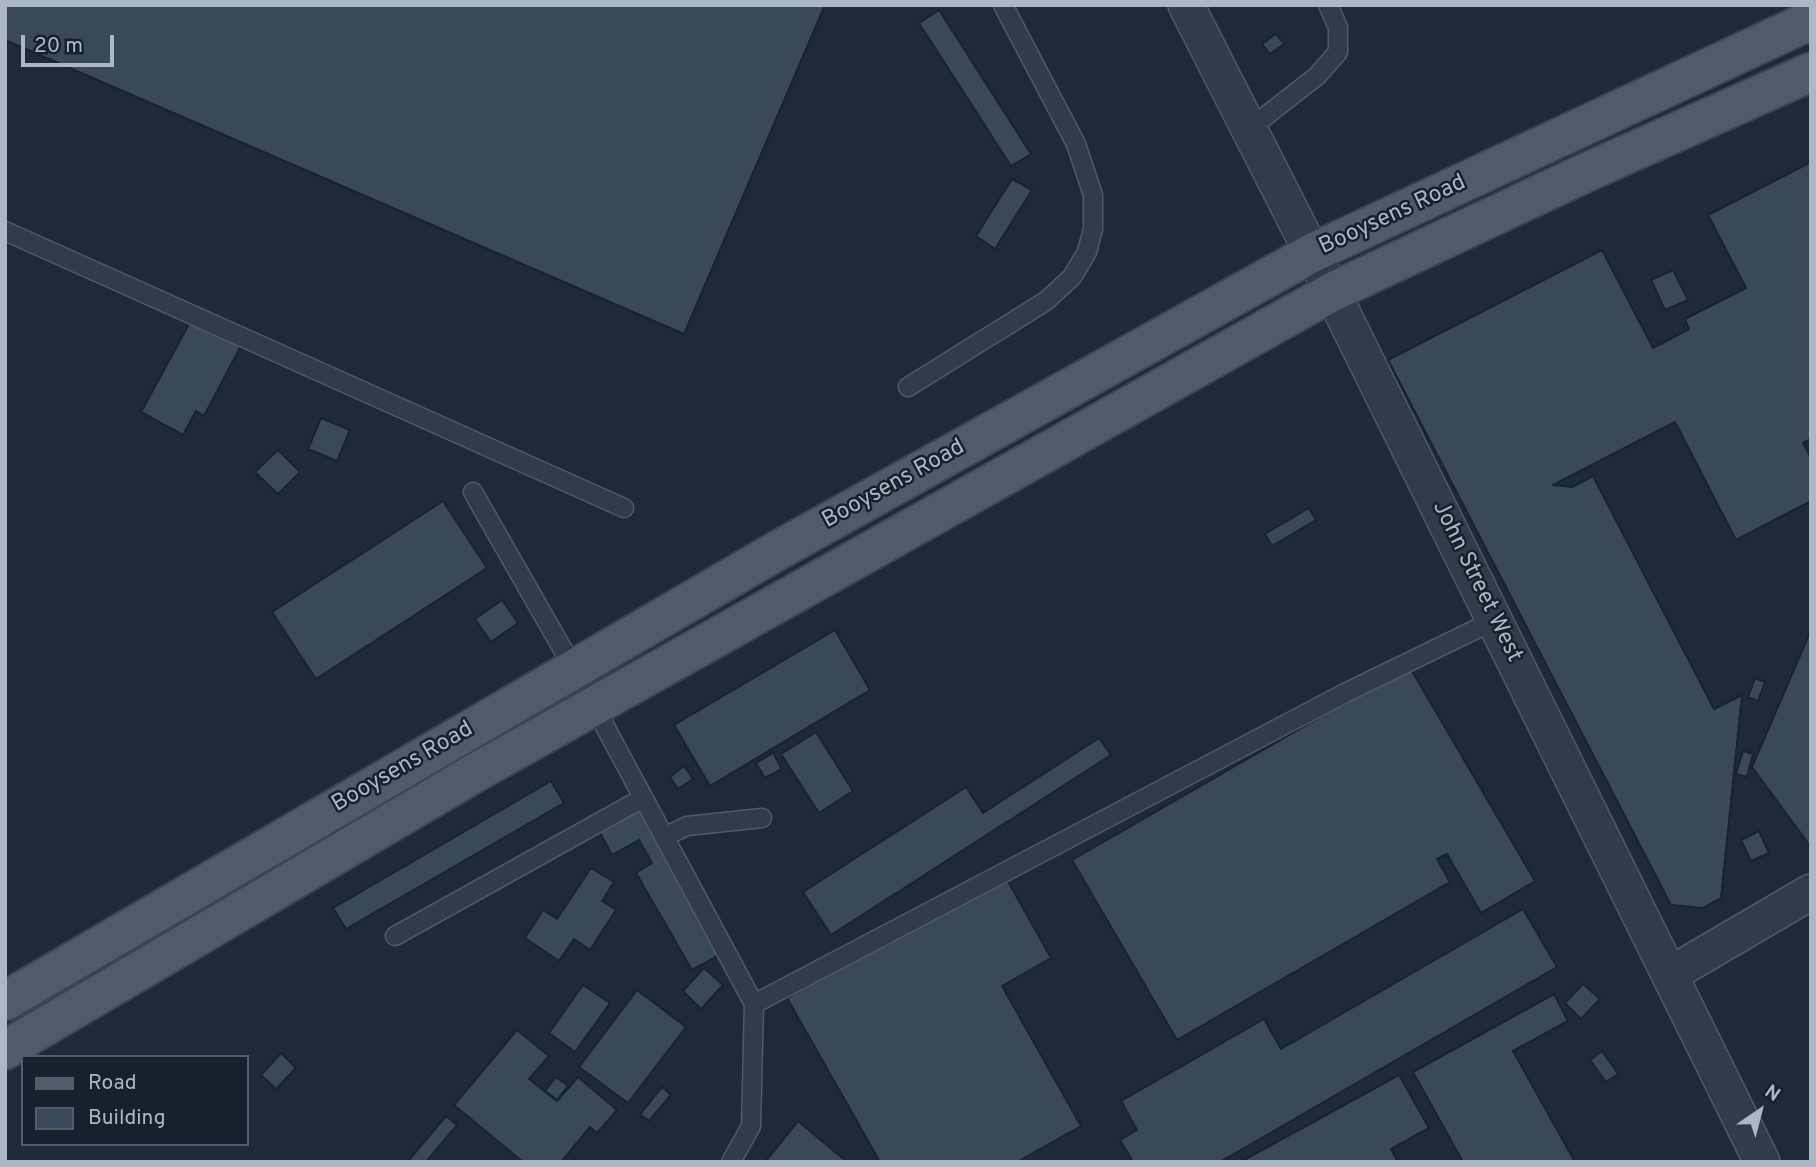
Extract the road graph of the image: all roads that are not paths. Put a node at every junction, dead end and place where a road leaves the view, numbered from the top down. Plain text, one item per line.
1 (1003, 5) edge
2 (1186, 5) edge
3 (1328, 5) edge
4 (1811, 20) edge
5 (1811, 72) edge
6 (1249, 129) junction
7 (5, 231) edge
8 (1312, 253) junction
9 (1332, 292) junction
10 (908, 387) dead end
11 (473, 492) dead end
12 (624, 508) dead end
13 (1495, 620) junction
14 (574, 669) junction
15 (594, 706) junction
16 (643, 798) junction
17 (762, 818) dead end
18 (664, 837) junction
19 (1811, 892) edge
20 (395, 936) dead end
21 (1671, 974) junction
22 (5, 1001) edge
23 (754, 1004) junction
24 (5, 1050) edge
25 (731, 1162) edge
26 (1762, 1162) edge

1 - 10 lane
2 - 6 street, John Street West
3 - 6 lane
4 - 8 main road, Booysens Road
5 - 9 main road, Booysens Road
6 - 8 street, John Street West
7 - 12 lane
8 - 9 street, John Street West
8 - 14 main road, Booysens Road
9 - 13 street, John Street West
9 - 15 main road, Booysens Road
11 - 14 lane
13 - 21 street, John Street West
13 - 23 lane
14 - 22 main road, Booysens Road
15 - 16 lane
15 - 24 main road, Booysens Road
16 - 18 lane
16 - 20 lane
17 - 18 lane
18 - 23 lane
19 - 21 street
21 - 26 street, John Street West
23 - 25 lane

